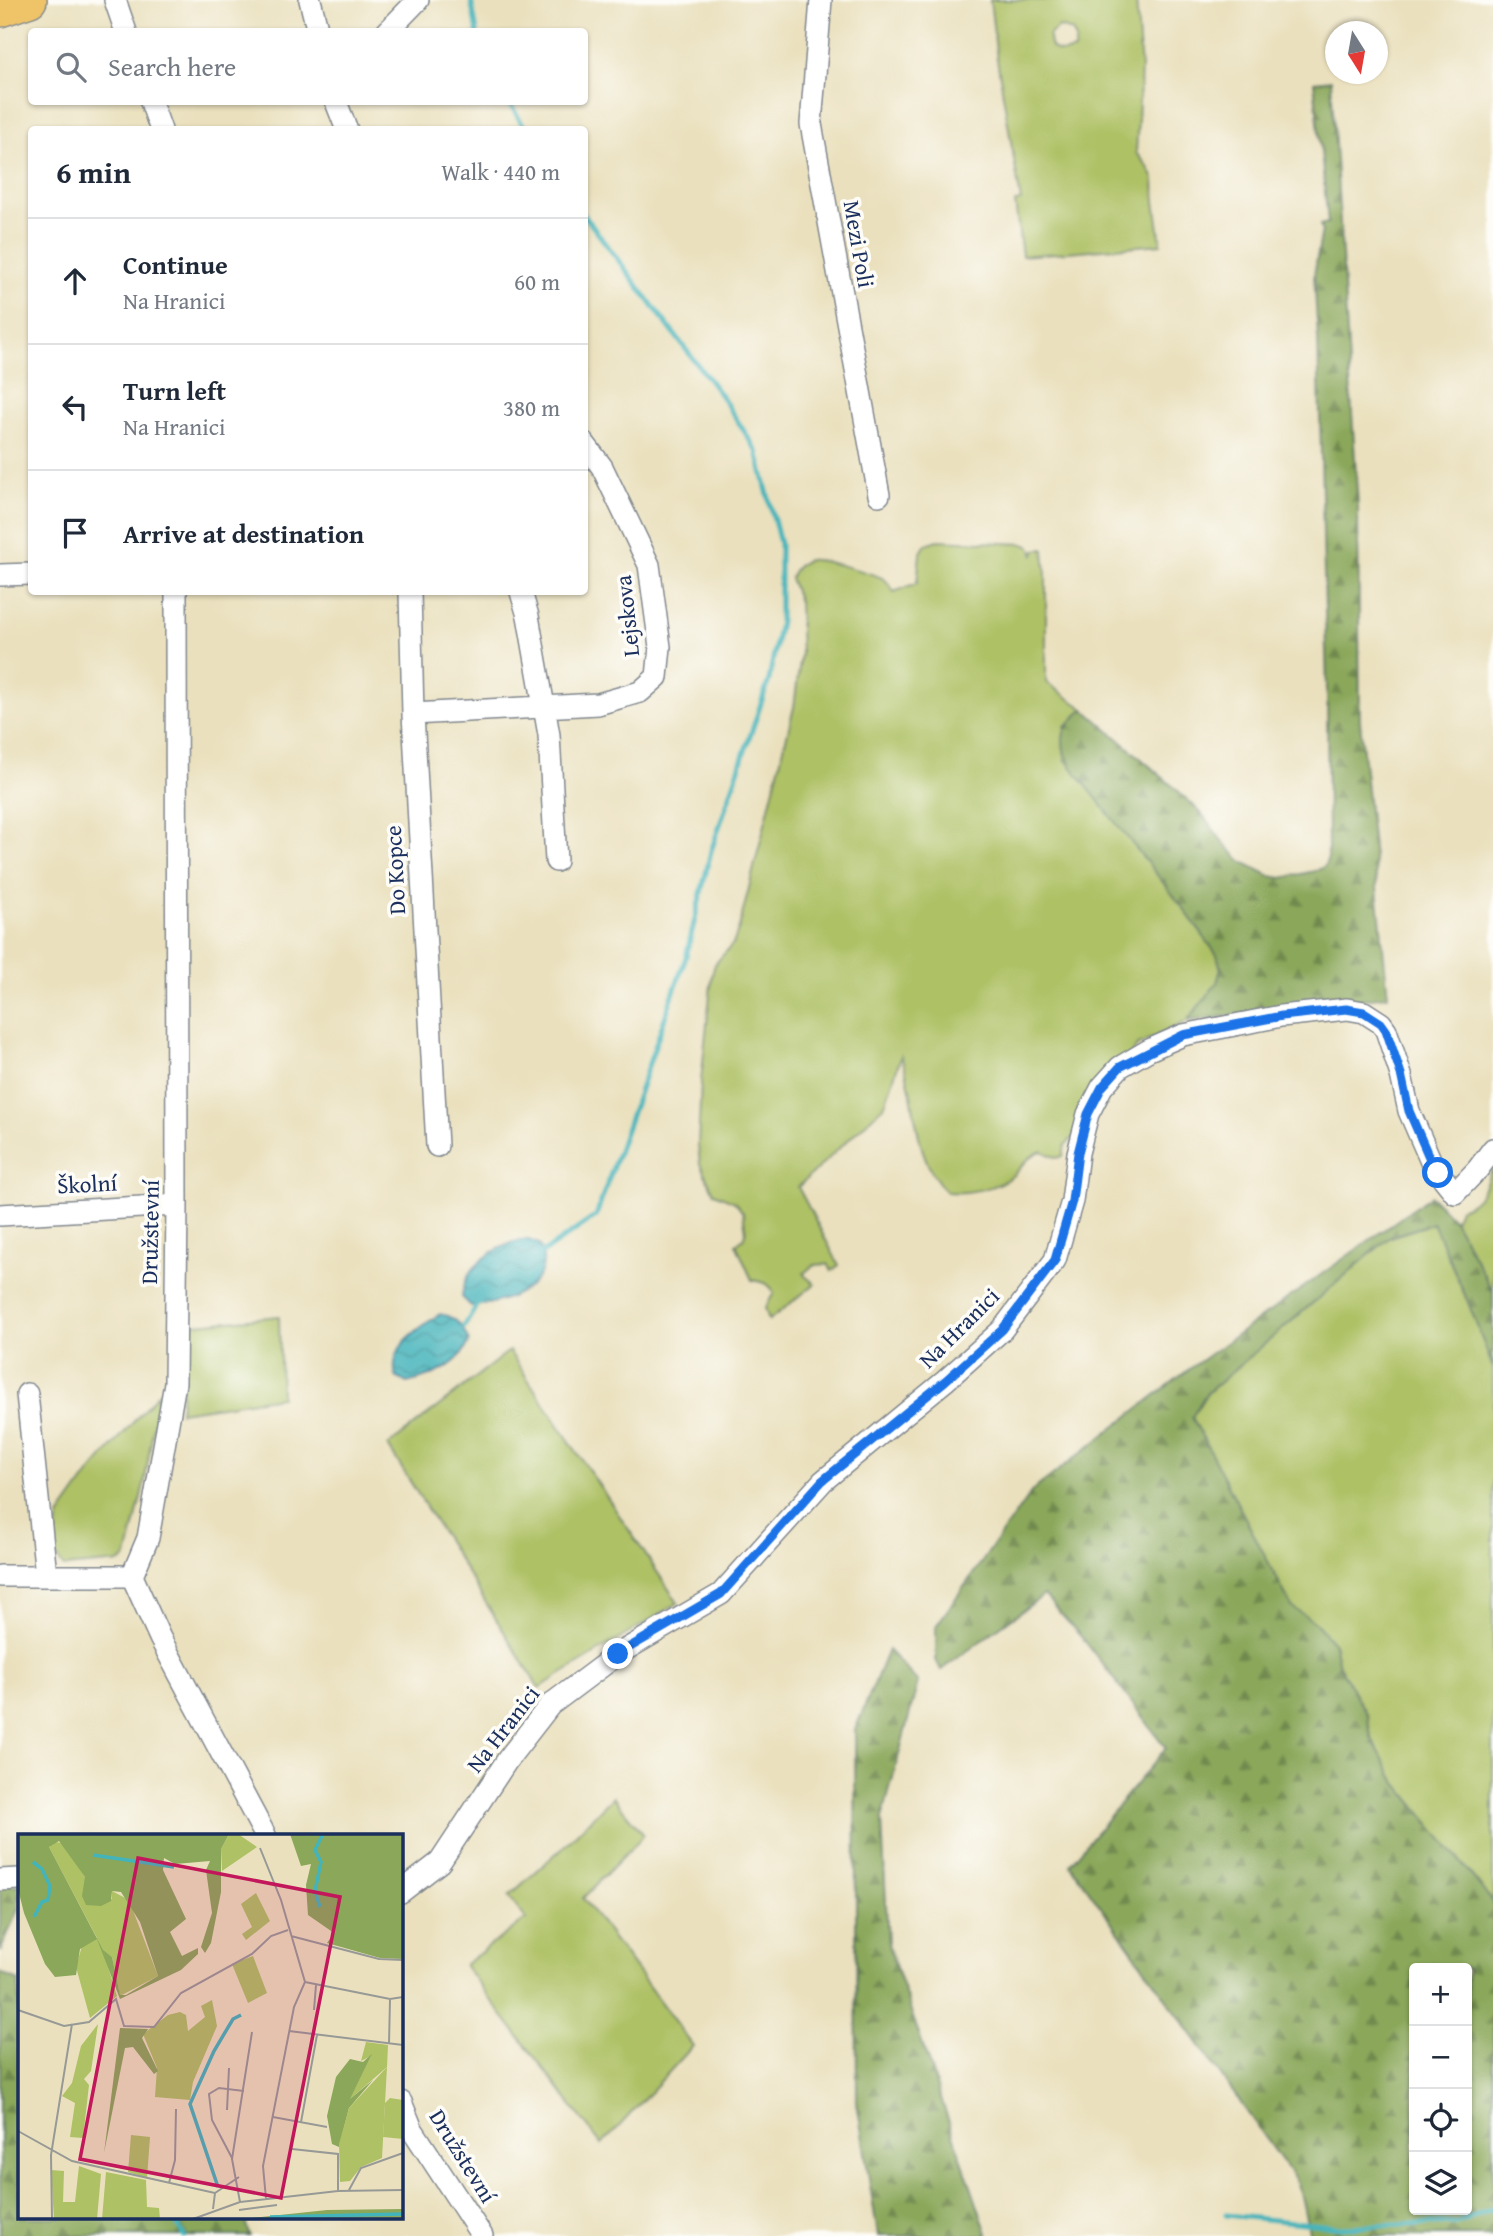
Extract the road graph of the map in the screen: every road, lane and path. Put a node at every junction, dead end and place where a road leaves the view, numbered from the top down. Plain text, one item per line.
1 (2, 0) edge
2 (30, 0) edge
3 (115, 0) edge
4 (310, 0) edge
5 (418, 0) edge
6 (821, 0) edge
7 (0, 9) edge
8 (125, 28) edge
9 (317, 28) edge
10 (391, 28) edge
11 (152, 105) edge
12 (337, 105) edge
13 (160, 126) edge
14 (345, 126) edge
15 (588, 448) edge
16 (879, 495) dead end
17 (28, 574) edge
18 (0, 575) edge
19 (176, 595) edge
20 (410, 595) edge
21 (522, 595) edge
22 (543, 708) junction
23 (412, 714) junction
24 (556, 861) dead end
25 (437, 1146) dead end
26 (1493, 1149) edge
27 (177, 1205) junction
28 (0, 1215) edge
29 (27, 1394) dead end
30 (46, 1575) junction
31 (0, 1576) edge
32 (132, 1576) junction
33 (264, 1834) edge
34 (18, 1879) edge
35 (0, 1880) edge
36 (402, 1891) edge
37 (402, 2104) edge
38 (482, 2236) edge

1 - 7 street
2 - 7 main road
3 - 8 street
4 - 9 street
5 - 10 street
6 - 16 street, Mezi Poli
11 - 13 street
12 - 14 street
15 - 22 street, Lejskova
17 - 18 street
19 - 27 street, Družstevní
20 - 23 street, Do Kopce
21 - 22 street
22 - 23 street, Lejskova
22 - 24 street
23 - 25 street, Do Kopce
26 - 36 street, Na Hranici
27 - 28 street, Školní
27 - 32 street, Družstevní
29 - 30 street
30 - 31 street
30 - 32 street
32 - 33 street
34 - 35 street
37 - 38 street, Družstevní

